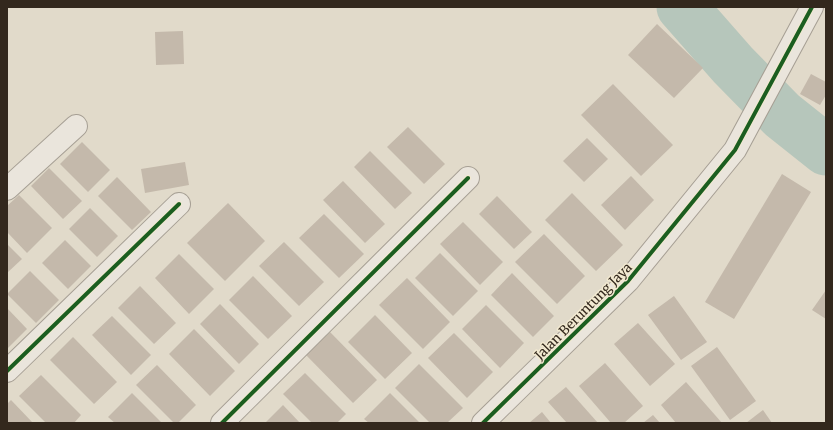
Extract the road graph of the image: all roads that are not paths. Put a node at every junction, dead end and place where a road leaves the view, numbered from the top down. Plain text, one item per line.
1 (810, 8) edge
2 (76, 126) dead end
3 (468, 178) dead end
4 (7, 189) edge
5 (180, 204) dead end
6 (7, 371) edge
7 (222, 423) edge
8 (483, 423) edge

1 - 8 street, Jalan Beruntung Jaya
2 - 4 street
3 - 7 street
5 - 6 street

